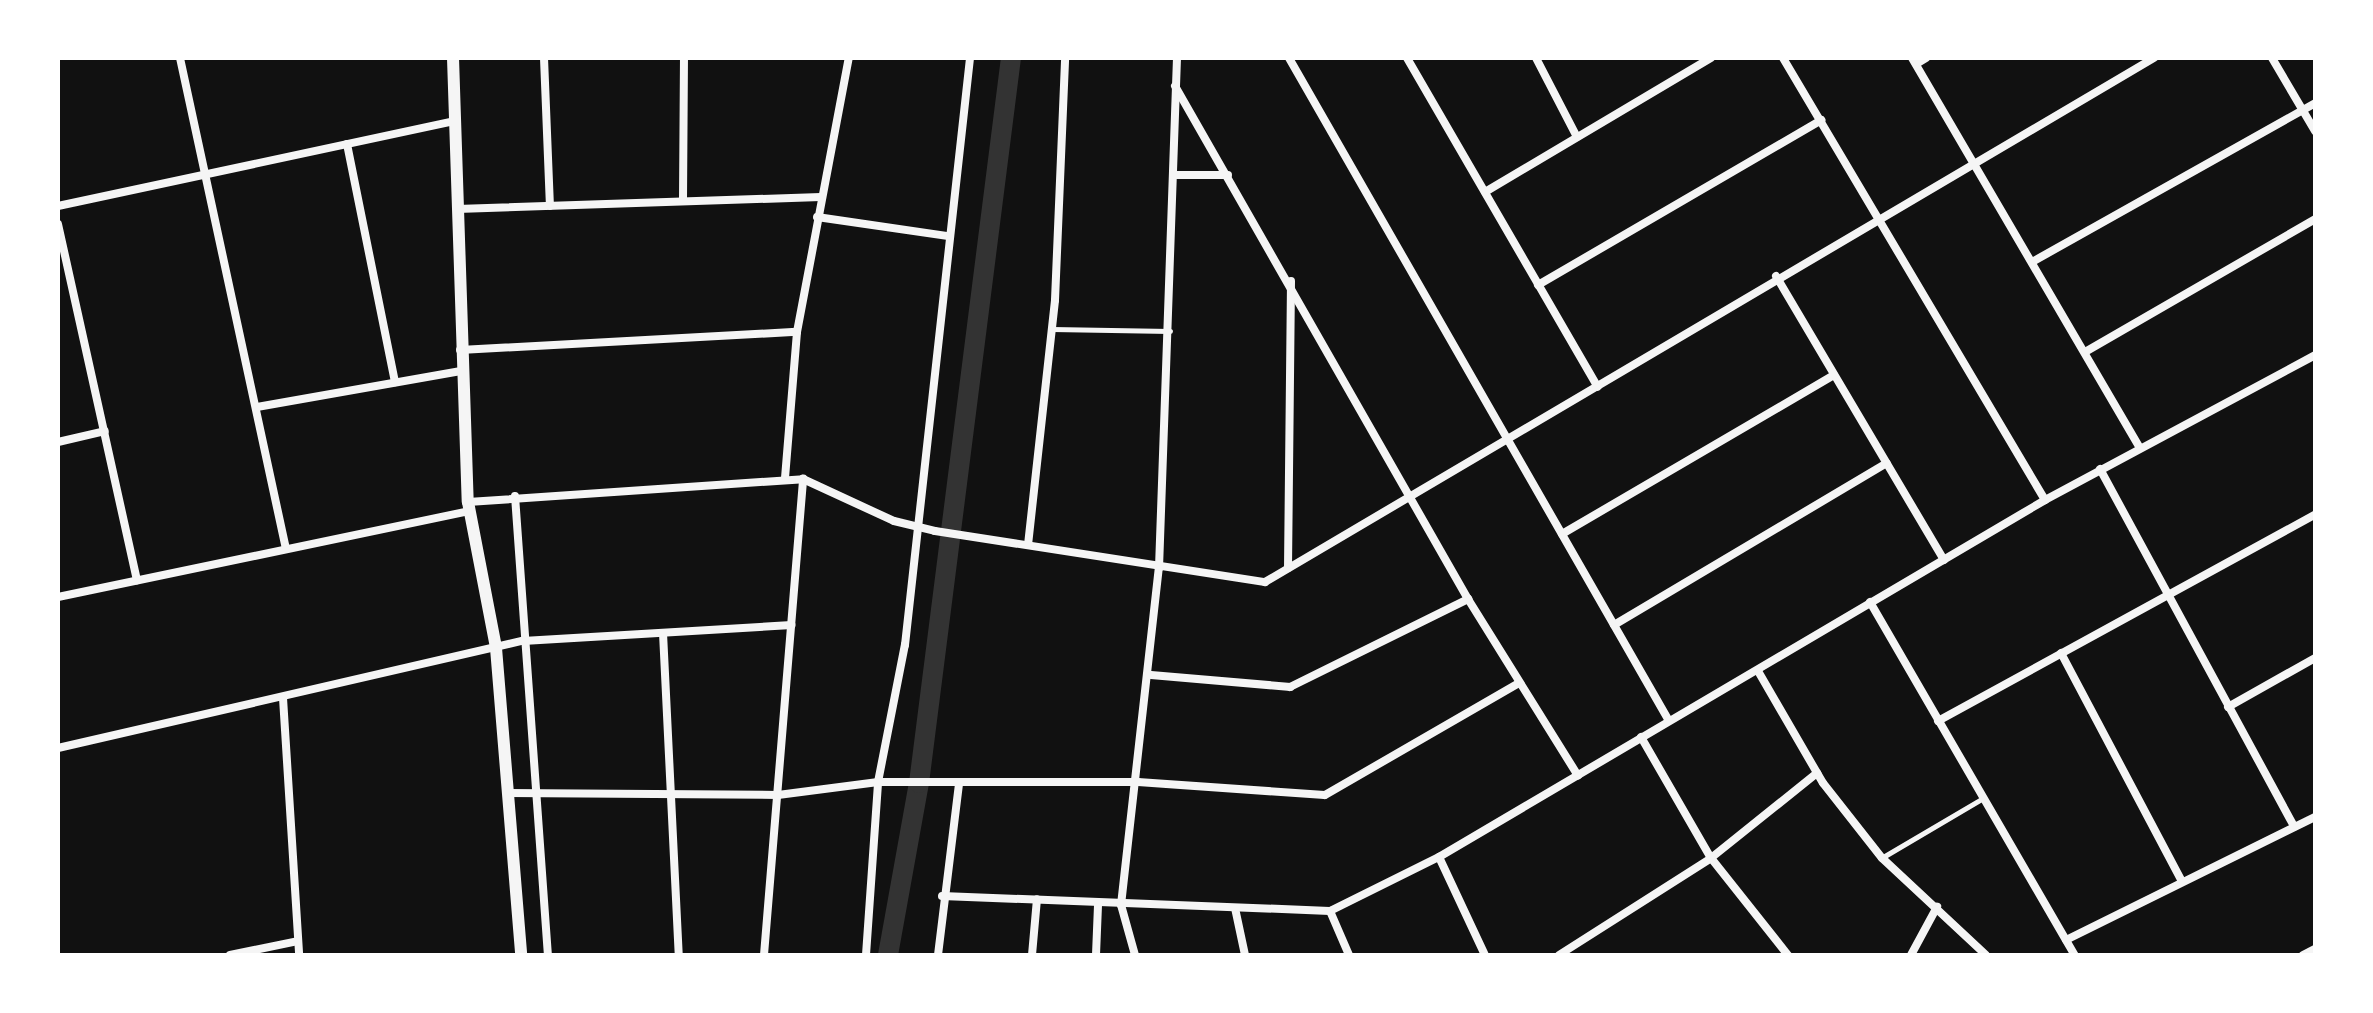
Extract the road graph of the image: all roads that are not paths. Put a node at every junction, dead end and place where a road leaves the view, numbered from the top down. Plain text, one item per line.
1 (180, 58) edge
2 (453, 58) edge
3 (544, 58) edge
4 (684, 58) edge
5 (849, 58) edge
6 (970, 58) edge
7 (1065, 58) edge
8 (1177, 58) edge
9 (1289, 58) edge
10 (1407, 58) edge
11 (1536, 58) edge
12 (1711, 58) edge
13 (1783, 58) edge
14 (1926, 58) edge
15 (2154, 58) edge
16 (2272, 58) edge
17 (1914, 61) edge
18 (1174, 85) junction
19 (2315, 103) edge
20 (2302, 111) junction
21 (1821, 120) junction
22 (454, 121) junction
23 (2315, 131) edge
24 (1577, 137) junction
25 (347, 144) junction
26 (1974, 162) junction
27 (205, 173) junction
28 (1173, 175) junction
29 (1228, 175) junction
30 (1485, 192) junction
31 (821, 197) junction
32 (683, 199) junction
33 (58, 206) edge
34 (550, 206) junction
35 (457, 209) junction
36 (817, 217) junction
37 (1879, 218) junction
38 (2315, 219) edge
39 (58, 224) edge
40 (947, 236) junction
41 (2032, 262) junction
42 (1776, 276) junction
43 (1291, 280) junction
44 (1538, 285) junction
45 (1051, 329) junction
46 (1170, 331) junction
47 (797, 332) junction
48 (460, 350) junction
49 (2085, 352) junction
50 (2315, 355) edge
51 (461, 371) junction
52 (1834, 375) junction
53 (395, 382) junction
54 (1598, 387) junction
55 (257, 407) junction
56 (105, 431) junction
57 (1508, 440) junction
58 (58, 442) edge
59 (2140, 448) junction
60 (1887, 463) junction
61 (2100, 469) junction
62 (785, 478) junction
63 (803, 479) junction
64 (515, 496) junction
65 (1411, 496) junction
66 (2045, 500) junction
67 (469, 506) junction
68 (2315, 515) edge
69 (918, 527) junction
70 (1562, 534) junction
71 (1028, 545) junction
72 (286, 549) junction
73 (1944, 560) junction
74 (1159, 568) junction
75 (1288, 568) junction
76 (137, 580) junction
77 (2169, 594) junction
78 (58, 597) edge
79 (1468, 599) junction
80 (1870, 602) junction
81 (792, 625) junction
82 (1614, 625) junction
83 (663, 633) junction
84 (523, 641) junction
85 (496, 648) junction
86 (2061, 653) junction
87 (2315, 658) edge
88 (1758, 671) junction
89 (1151, 675) junction
90 (1519, 683) junction
91 (283, 698) junction
92 (2228, 707) junction
93 (1669, 721) junction
94 (1938, 721) junction
95 (1641, 737) junction
96 (58, 748) edge
97 (1817, 773) junction
98 (1578, 776) junction
99 (878, 782) junction
100 (1138, 782) junction
101 (959, 784) junction
102 (508, 793) junction
103 (538, 795) junction
104 (673, 795) junction
105 (778, 795) junction
106 (1983, 798) junction
107 (2315, 817) edge
108 (2294, 827) junction
109 (1439, 857) junction
110 (1711, 858) junction
111 (1882, 858) junction
112 (2181, 880) junction
113 (942, 896) junction
114 (1037, 899) junction
115 (1098, 905) junction
116 (1121, 905) junction
117 (1937, 907) junction
118 (1235, 908) junction
119 (1330, 911) junction
120 (2066, 940) junction
121 (298, 941) junction
122 (2315, 949) edge
123 (230, 955) edge
124 (299, 955) edge
125 (521, 955) edge
126 (548, 955) edge
127 (679, 955) edge
128 (764, 955) edge
129 (866, 955) edge
130 (938, 955) edge
131 (1032, 955) edge
132 (1096, 955) edge
133 (1135, 955) edge
134 (1245, 955) edge
135 (1349, 955) edge
136 (1485, 955) edge
137 (1559, 955) edge
138 (1788, 955) edge
139 (1911, 955) edge
140 (1986, 955) edge
141 (2075, 955) edge
142 (2303, 955) edge

1 - 27 street
2 - 22 street
3 - 34 street
4 - 32 street
5 - 31 street
6 - 40 street
7 - 45 street
8 - 18 street
9 - 57 street
10 - 30 street
11 - 24 street
12 - 24 street
13 - 21 street
14 - 17 street
15 - 26 street
16 - 20 street
17 - 26 street
18 - 28 street
18 - 29 street
19 - 20 street
20 - 23 street
20 - 41 street
21 - 37 street
21 - 44 street
22 - 25 street
22 - 35 street
24 - 30 street
25 - 27 street
25 - 53 street
26 - 37 street
26 - 41 street
27 - 33 street
27 - 55 street
28 - 29 street
28 - 46 street
29 - 43 street
30 - 44 street
31 - 32 street
31 - 36 street
32 - 34 street
34 - 35 street
35 - 48 street
36 - 40 street
36 - 47 street
37 - 42 street
37 - 66 street
38 - 49 street
39 - 56 street
40 - 69 street
41 - 49 street
42 - 52 street
42 - 54 street
43 - 65 street
43 - 75 street
44 - 54 street
45 - 46 lane
45 - 71 street
46 - 74 street
47 - 48 street
47 - 62 street
48 - 51 street
49 - 59 street
50 - 59 street
51 - 53 street
51 - 67 street
52 - 60 street
52 - 70 street
53 - 55 street
54 - 57 street
55 - 72 street
56 - 58 street
56 - 76 street
57 - 65 street
57 - 70 street
59 - 61 street
60 - 73 street
60 - 82 street
61 - 66 street
61 - 77 street
62 - 63 street
62 - 64 street
63 - 69 street
63 - 81 street
64 - 67 street
64 - 84 street
65 - 75 street
65 - 79 street
66 - 73 street
67 - 72 street
67 - 85 street
68 - 77 street
69 - 71 street
69 - 99 street
70 - 82 street
71 - 74 street
72 - 76 street
73 - 80 street
74 - 75 street
74 - 89 street
76 - 78 street
77 - 86 street
77 - 92 street
79 - 89 street
79 - 90 street
80 - 88 street
80 - 94 street
81 - 83 street
81 - 105 street
82 - 93 street
83 - 84 street
83 - 104 street
84 - 85 street
84 - 103 street
85 - 91 street
85 - 102 street
86 - 94 street
86 - 112 street
87 - 92 street
88 - 93 street
88 - 97 street
89 - 100 street
90 - 98 street
90 - 100 street
91 - 96 street
91 - 121 street
92 - 108 street
93 - 95 street
94 - 106 street
95 - 98 street
95 - 110 street
97 - 110 street
97 - 111 street
98 - 109 street
99 - 101 street
99 - 105 street
99 - 129 street
100 - 101 street
100 - 116 street
101 - 113 street
102 - 103 street
102 - 125 street
103 - 104 street
103 - 126 street
104 - 105 street
104 - 127 street
105 - 128 street
106 - 111 lane
106 - 120 street
107 - 108 street
108 - 112 street
109 - 119 street
109 - 136 street
110 - 137 street
110 - 138 street
111 - 117 street
112 - 120 street
113 - 114 street
113 - 130 street
114 - 115 street
114 - 131 street
115 - 116 street
115 - 132 street
116 - 118 street
116 - 133 street
117 - 139 street
117 - 140 street
118 - 119 street
118 - 134 street
119 - 135 street
120 - 141 street
121 - 123 street
121 - 124 street
122 - 142 street

